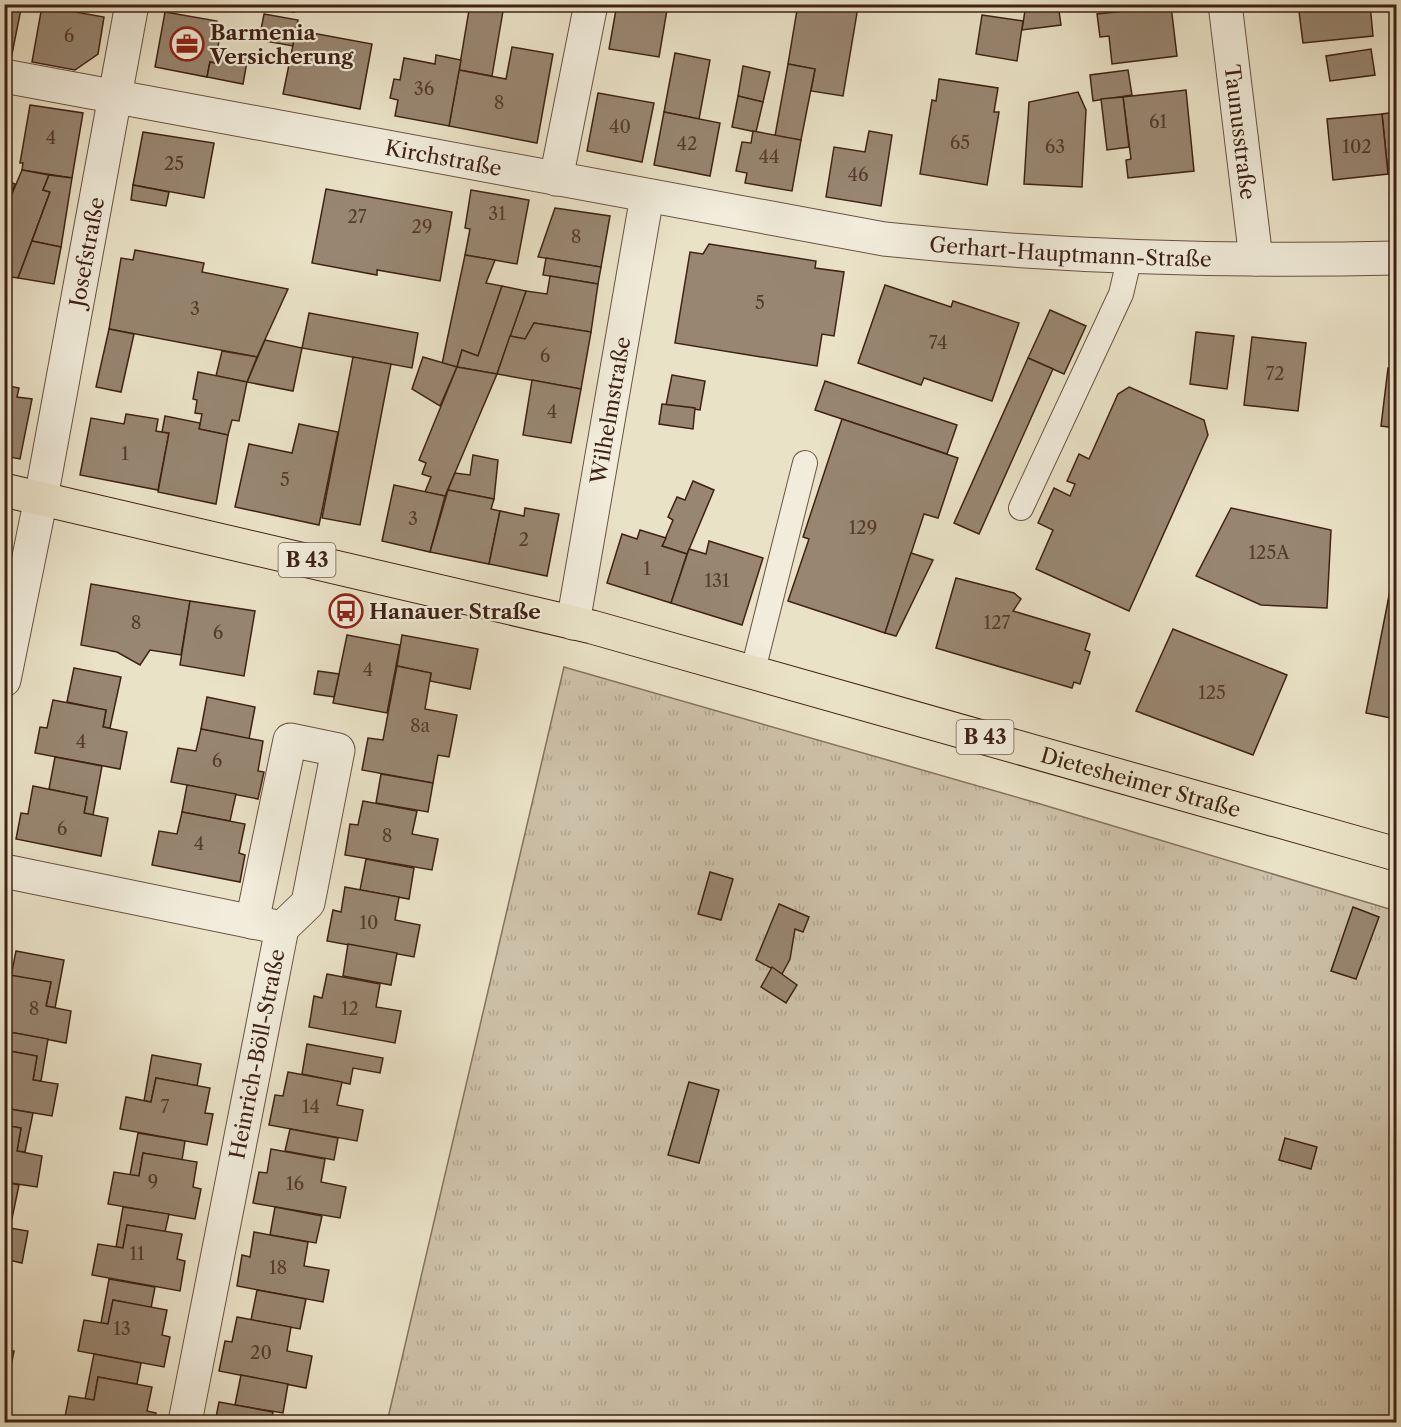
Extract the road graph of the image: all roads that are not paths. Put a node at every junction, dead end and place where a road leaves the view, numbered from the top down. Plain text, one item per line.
1 (132, 4) edge
2 (591, 4) edge
3 (1225, 4) edge
4 (4, 76) edge
5 (115, 97) junction
6 (556, 178) junction
7 (647, 196) junction
8 (884, 239) joint
9 (1130, 256) junction
10 (1396, 258) edge
11 (1256, 260) junction
12 (1396, 279) edge
13 (805, 463) dead end
14 (4, 490) edge
15 (41, 498) junction
16 (1021, 508) dead end
17 (573, 623) junction
18 (753, 670) junction
19 (4, 680) edge
20 (1396, 854) edge
21 (4, 871) edge
22 (267, 925) junction
23 (184, 1422) edge

1 - 5 street, Josefstraße
2 - 6 street
3 - 11 street, Taunusstraße
4 - 5 street, Kirchstraße
5 - 6 street, Kirchstraße
5 - 15 street, Josefstraße
6 - 7 street, Kirchstraße
7 - 8 street, Kirchstraße
7 - 17 street, Wilhelmstraße
8 - 9 street, Gerhart-Hauptmann-Straße
9 - 11 street, Gerhart-Hauptmann-Straße
9 - 16 lane
10 - 11 street, Gerhart-Hauptmann-Straße
11 - 12 street, Gerhart-Hauptmann-Straße
13 - 18 lane
14 - 15 main road, B 43
15 - 17 main road, B 43
15 - 19 street, Josefstraße
17 - 18 main road, Dietesheimer Straße / B 43
18 - 20 main road, Dietesheimer Straße / B 43
21 - 22 street, Heinrich-Böll-Straße
22 - 22 street
22 - 23 street, Heinrich-Böll-Straße

